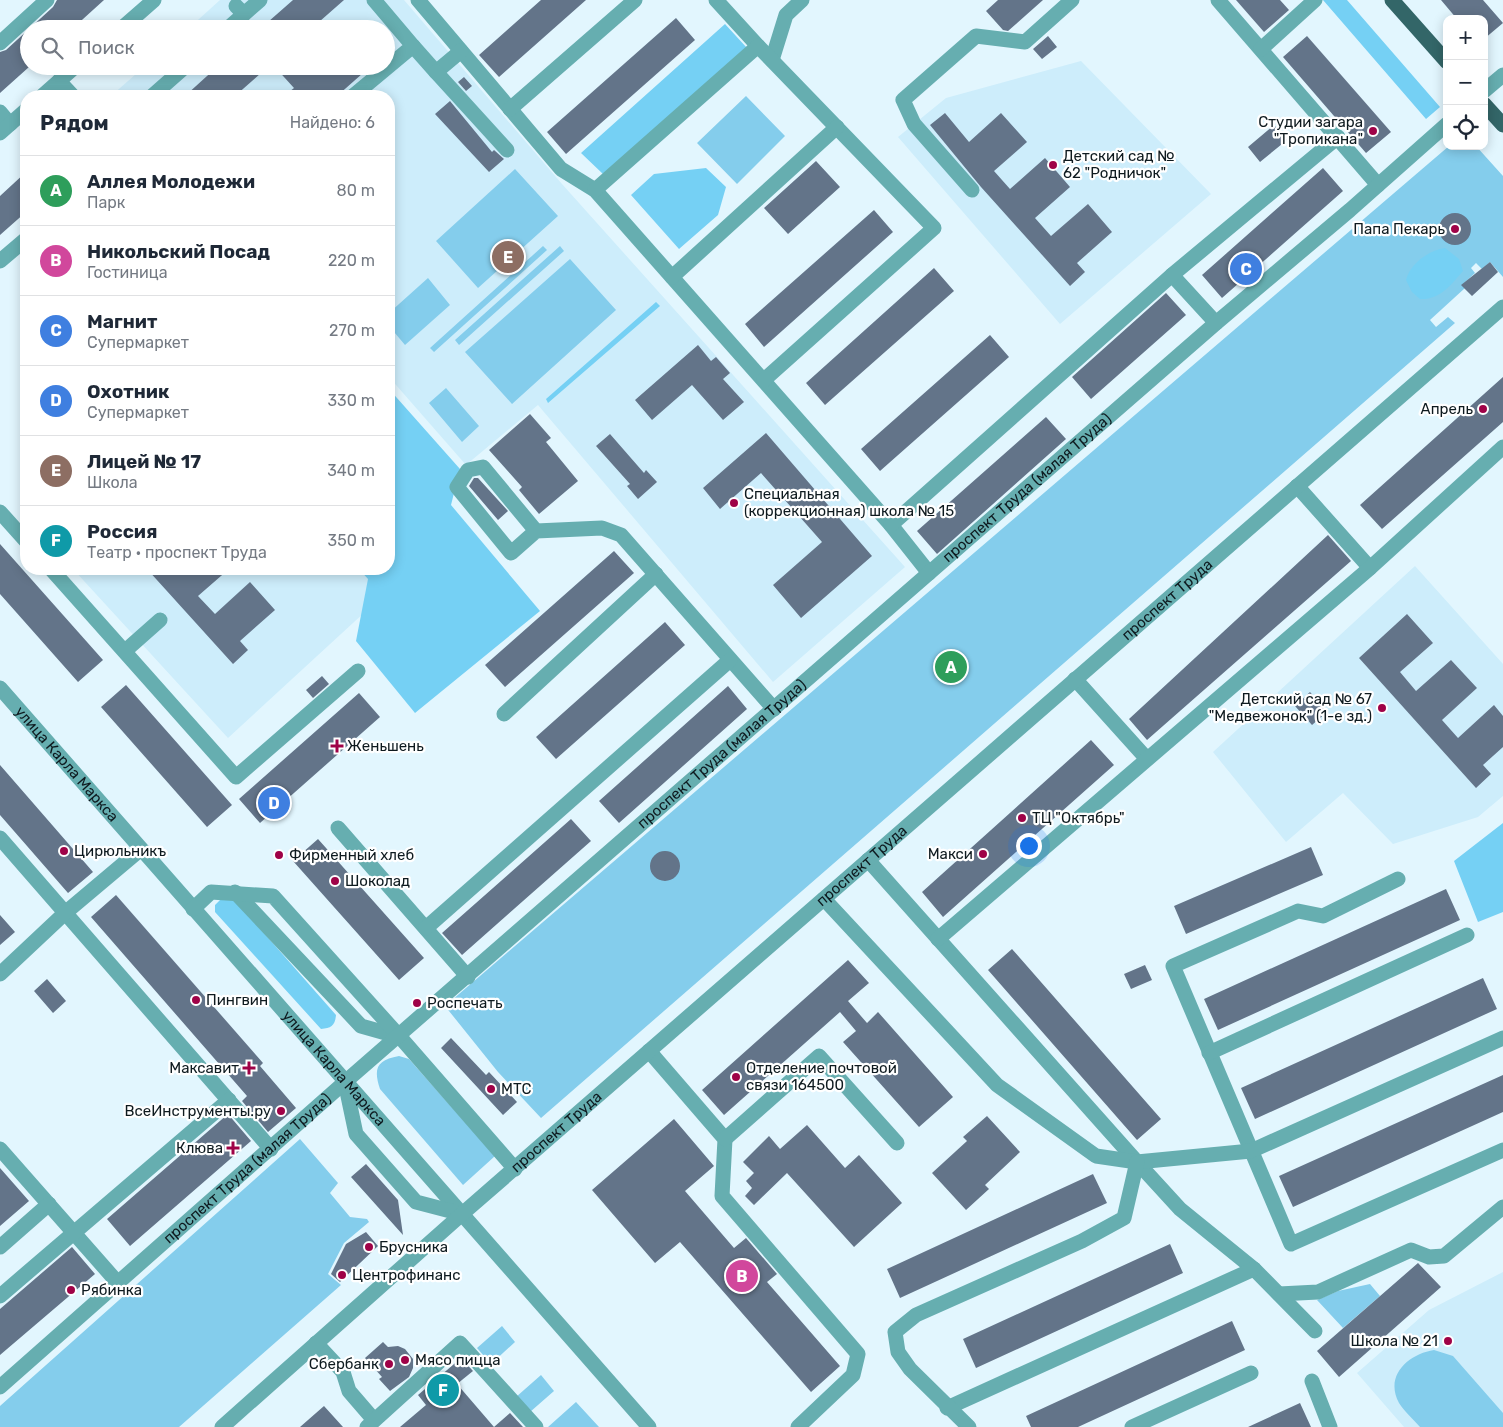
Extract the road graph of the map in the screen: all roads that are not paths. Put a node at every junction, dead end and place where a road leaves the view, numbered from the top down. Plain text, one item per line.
1 (46, 0) edge
2 (154, 0) edge
3 (260, 0) edge
4 (374, 0) edge
5 (418, 0) edge
6 (635, 0) edge
7 (716, 0) edge
8 (802, 0) edge
9 (1072, 0) edge
10 (1218, 0) edge
11 (1315, 0) edge
12 (1392, 0) edge
13 (24, 20) edge
14 (131, 20) edge
15 (233, 20) edge
16 (391, 20) edge
17 (20, 24) edge
18 (395, 25) edge
19 (0, 42) edge
20 (413, 46) junction
21 (758, 46) junction
22 (1261, 49) junction
23 (461, 51) junction
24 (772, 60) junction
25 (1445, 60) edge
26 (395, 61) edge
27 (436, 72) junction
28 (66, 75) edge
29 (176, 75) edge
30 (378, 75) edge
31 (1503, 75) edge
32 (59, 81) junction
33 (1488, 87) edge
34 (49, 90) edge
35 (67, 90) edge
36 (159, 90) edge
37 (360, 90) edge
38 (1485, 105) edge
39 (510, 109) junction
40 (0, 112) edge
41 (20, 115) edge
42 (1503, 125) edge
43 (837, 126) junction
44 (5, 128) edge
45 (1443, 128) edge
46 (1338, 137) junction
47 (507, 150) dead end
48 (1378, 185) junction
49 (595, 190) junction
50 (972, 190) dead end
51 (20, 244) edge
52 (0, 261) edge
53 (1172, 276) junction
54 (672, 277) junction
55 (1503, 307) edge
56 (1216, 323) junction
57 (764, 380) junction
58 (1503, 447) edge
59 (1297, 486) junction
60 (1, 514) edge
61 (891, 525) junction
62 (536, 531) junction
63 (20, 535) edge
64 (1370, 568) junction
65 (929, 573) junction
66 (656, 574) junction
67 (56, 575) edge
68 (160, 620) dead end
69 (125, 650) junction
70 (730, 660) junction
71 (358, 671) dead end
72 (1075, 679) junction
73 (0, 688) edge
74 (774, 709) junction
75 (504, 714) dead end
76 (1147, 760) junction
77 (338, 828) dead end
78 (0, 838) edge
79 (141, 849) junction
80 (868, 860) junction
81 (1398, 879) dead end
82 (234, 892) junction
83 (824, 899) junction
84 (193, 909) junction
85 (65, 913) junction
86 (426, 928) junction
87 (1467, 935) dead end
88 (938, 939) junction
89 (0, 974) edge
90 (468, 977) junction
91 (400, 1037) junction
92 (1503, 1038) edge
93 (649, 1051) junction
94 (1209, 1053) junction
95 (346, 1082) junction
96 (229, 1100) junction
97 (725, 1139) junction
98 (897, 1144) dead end
99 (0, 1149) edge
100 (271, 1149) junction
101 (1503, 1150) edge
102 (1251, 1151) junction
103 (1137, 1162) junction
104 (514, 1169) junction
105 (49, 1204) junction
106 (1503, 1207) edge
107 (462, 1214) junction
108 (74, 1232) junction
109 (0, 1247) edge
110 (1254, 1269) junction
111 (118, 1283) junction
112 (1279, 1294) junction
113 (0, 1296) edge
114 (1315, 1331) dead end
115 (316, 1343) junction
116 (1251, 1373) dead end
117 (1312, 1381) dead end
118 (0, 1387) edge
119 (947, 1408) junction
120 (370, 1424) edge
121 (222, 1427) edge
122 (536, 1427) edge
123 (649, 1427) edge
124 (798, 1427) edge
125 (969, 1427) edge
126 (1132, 1427) edge
127 (1330, 1427) edge

1 - 13 street
2 - 14 street
3 - 15 street
4 - 16 street
5 - 23 street
6 - 39 street
7 - 21 street
8 - 24 street
9 - 50 street
10 - 22 street
11 - 22 street
12 - 25 main road
17 - 19 street
18 - 20 street
20 - 26 street
20 - 27 street
21 - 24 street
21 - 49 street
22 - 46 street
23 - 27 street
23 - 39 street
24 - 43 street
27 - 47 street
28 - 32 street
29 - 36 street
30 - 37 street
31 - 33 street
32 - 34 street
32 - 35 street
38 - 42 main road
39 - 49 street
40 - 44 street
41 - 44 street
43 - 54 street
43 - 57 street
45 - 48 street, проспект Труда (малая Труда)
46 - 48 street
46 - 53 street
48 - 56 street, проспект Труда (малая Труда)
49 - 54 street
51 - 52 street
53 - 56 street
53 - 61 street
54 - 57 street
55 - 59 street, проспект Труда
56 - 65 street, проспект Труда (малая Труда)
57 - 61 street
58 - 64 street
59 - 64 street
59 - 72 street, проспект Труда
60 - 63 street
61 - 65 street
62 - 62 street
62 - 66 street
64 - 76 street
65 - 74 street, проспект Труда (малая Труда)
66 - 70 street
66 - 75 street
67 - 69 street
68 - 69 street
69 - 71 street
70 - 74 street
70 - 86 street
72 - 76 street
72 - 80 street, проспект Труда
73 - 79 street, улица Карла Маркса
74 - 90 street, проспект Труда (малая Труда)
76 - 88 street
77 - 86 street
78 - 85 street
79 - 84 street, улица Карла Маркса
79 - 85 street
80 - 83 street, проспект Труда
80 - 88 street
81 - 94 street
82 - 84 street
82 - 91 street
82 - 91 street
83 - 93 street, проспект Труда
83 - 103 street
84 - 95 street, улица Карла Маркса
85 - 89 street
85 - 96 street
86 - 90 street
87 - 94 street
88 - 103 street
90 - 91 street, проспект Труда (малая Труда)
91 - 95 street, проспект Труда (малая Труда)
91 - 104 street
92 - 102 street
93 - 97 street
93 - 104 street, проспект Труда
94 - 102 street
95 - 100 street, проспект Труда (малая Труда)
95 - 107 street, улица Карла Маркса
95 - 107 street
96 - 100 street
96 - 108 street
97 - 98 street
97 - 124 street
99 - 105 street
100 - 111 street, проспект Труда (малая Труда)
101 - 102 street
102 - 103 street
103 - 110 street
103 - 119 street
104 - 107 street, проспект Труда
105 - 108 street
105 - 109 street
106 - 112 street
107 - 115 street, проспект Труда
107 - 123 street, улица Карла Маркса
108 - 111 street
108 - 113 street
110 - 112 street
110 - 119 street
111 - 118 street, проспект Труда (малая Труда)
112 - 114 street
115 - 120 street
115 - 121 street, проспект Труда
116 - 126 street
117 - 127 street
119 - 125 street
120 - 122 street

